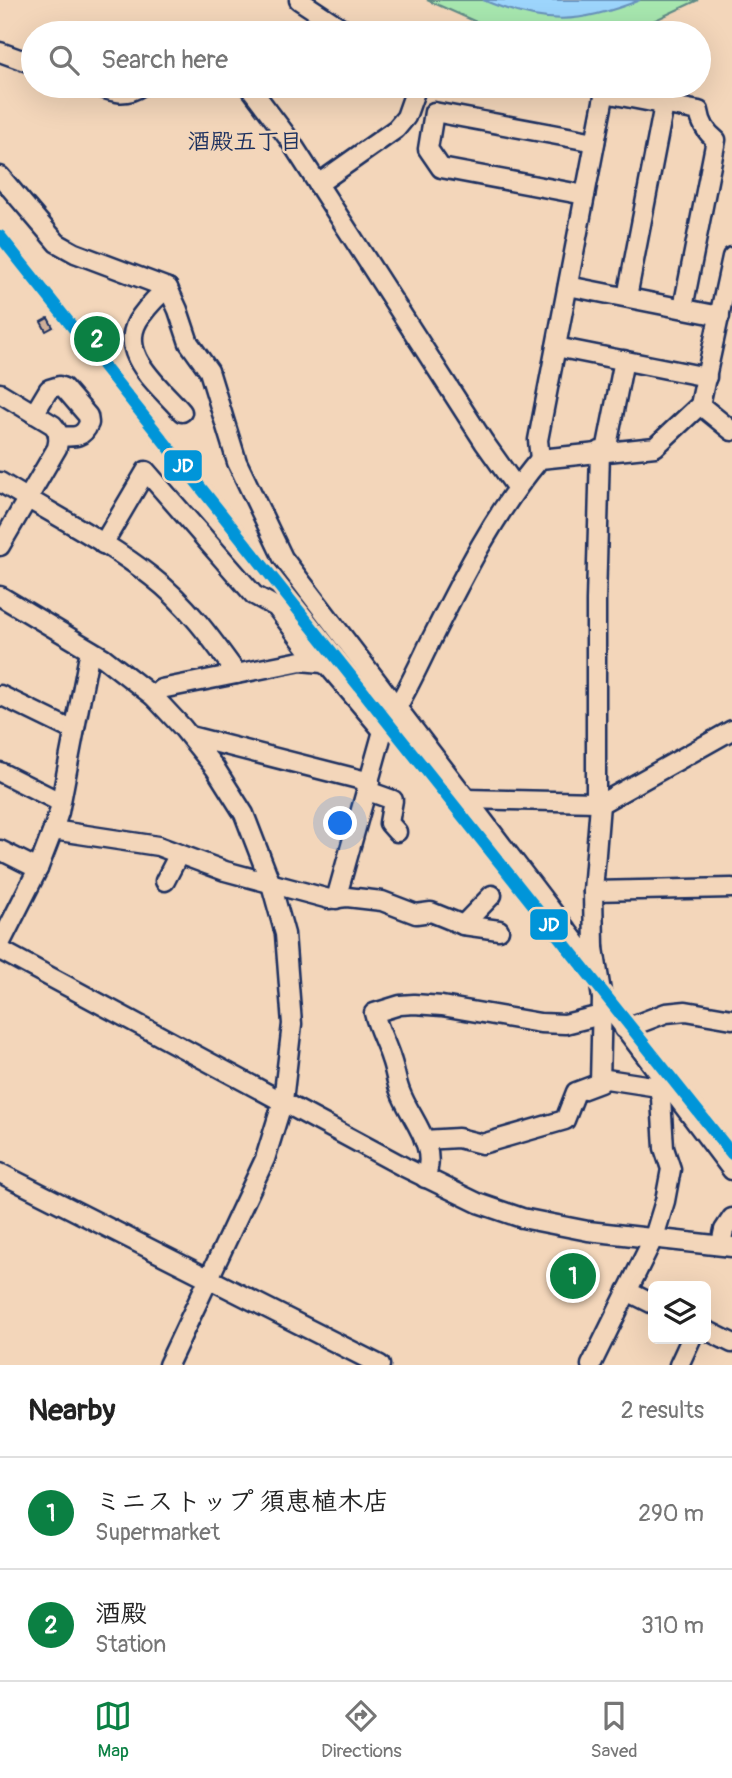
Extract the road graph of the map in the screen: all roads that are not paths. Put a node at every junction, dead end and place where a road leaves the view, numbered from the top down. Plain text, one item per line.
1 (299, 0) edge
2 (331, 21) edge
3 (0, 52) edge
4 (21, 60) edge
5 (259, 98) edge
6 (413, 98) edge
7 (603, 98) edge
8 (638, 98) edge
9 (664, 105) junction
10 (595, 142) junction
11 (0, 176) edge
12 (318, 184) junction
13 (585, 195) junction
14 (732, 257) edge
15 (568, 286) junction
16 (168, 288) junction
17 (627, 297) junction
18 (682, 308) junction
19 (720, 316) junction
20 (556, 347) junction
21 (624, 360) junction
22 (708, 377) junction
23 (0, 393) edge
24 (700, 405) junction
25 (182, 412) dead end
26 (34, 414) junction
27 (732, 431) edge
28 (58, 436) junction
29 (603, 451) junction
30 (540, 459) junction
31 (0, 482) edge
32 (516, 487) junction
33 (27, 499) junction
34 (103, 544) junction
35 (0, 546) edge
36 (0, 596) edge
37 (90, 650) junction
38 (318, 662) junction
39 (237, 674) junction
40 (0, 695) edge
41 (154, 697) junction
42 (398, 707) junction
43 (732, 730) edge
44 (74, 731) junction
45 (383, 731) junction
46 (190, 736) junction
47 (0, 772) edge
48 (369, 786) junction
49 (466, 799) junction
50 (60, 802) junction
51 (598, 803) junction
52 (52, 830) junction
53 (397, 832) dead end
54 (0, 850) edge
55 (179, 854) junction
56 (38, 869) junction
57 (165, 881) dead end
58 (271, 884) junction
59 (732, 888) edge
60 (593, 891) junction
61 (492, 895) dead end
62 (336, 899) junction
63 (463, 925) junction
64 (499, 930) dead end
65 (0, 944) edge
66 (594, 948) junction
67 (0, 950) edge
68 (601, 1006) junction
69 (732, 1019) edge
70 (624, 1029) junction
71 (600, 1078) junction
72 (662, 1086) junction
73 (283, 1101) junction
74 (424, 1140) junction
75 (732, 1170) edge
76 (0, 1173) edge
77 (425, 1178) junction
78 (732, 1218) edge
79 (654, 1237) junction
80 (727, 1246) edge
81 (210, 1279) junction
82 (627, 1291) junction
83 (648, 1302) edge
84 (711, 1332) edge
85 (732, 1343) edge
86 (689, 1344) edge
87 (168, 1365) edge
88 (380, 1365) edge
89 (592, 1365) edge
90 (679, 1365) edge

1 - 2 street
3 - 4 street
5 - 12 street
6 - 12 street
7 - 10 street
8 - 9 street
9 - 17 street
9 - 18 street
10 - 13 street
10 - 13 street
11 - 16 street
12 - 32 street
13 - 15 street
14 - 19 street
15 - 17 street
15 - 20 street
16 - 25 street
16 - 42 street
17 - 18 street
18 - 19 street
19 - 22 street
20 - 21 street
20 - 30 street
21 - 22 street
21 - 29 street
22 - 24 street
23 - 26 street
24 - 27 street
24 - 29 street
26 - 28 street
26 - 28 street
28 - 33 street
29 - 30 street
29 - 51 street
30 - 32 street
31 - 33 street
32 - 42 street
33 - 34 street
33 - 35 street
34 - 38 street
34 - 39 street
36 - 37 street
37 - 41 street
37 - 44 street
38 - 39 street
38 - 45 street
39 - 41 street
40 - 44 street
41 - 46 street
42 - 45 street
42 - 49 street
43 - 51 street
44 - 50 street
45 - 48 street
46 - 48 street
46 - 58 street
47 - 50 street
48 - 53 street
48 - 62 street
49 - 51 street
49 - 66 street
50 - 52 street
51 - 60 street
52 - 55 street
52 - 56 street
54 - 56 street
55 - 57 street
55 - 58 street
56 - 65 street
58 - 62 street
58 - 73 street
59 - 60 street
60 - 66 street
61 - 63 street
62 - 63 street
63 - 64 street
66 - 68 street
67 - 73 street
68 - 70 street
68 - 71 street
68 - 74 street
69 - 70 street
70 - 72 street
71 - 72 street
71 - 74 street
72 - 75 street
72 - 79 street
73 - 77 street
73 - 81 street
74 - 77 street
76 - 81 street
77 - 79 street
78 - 80 street
79 - 80 street
79 - 82 street
81 - 87 street
81 - 88 street
82 - 83 street
82 - 89 street
84 - 85 street
86 - 90 street

